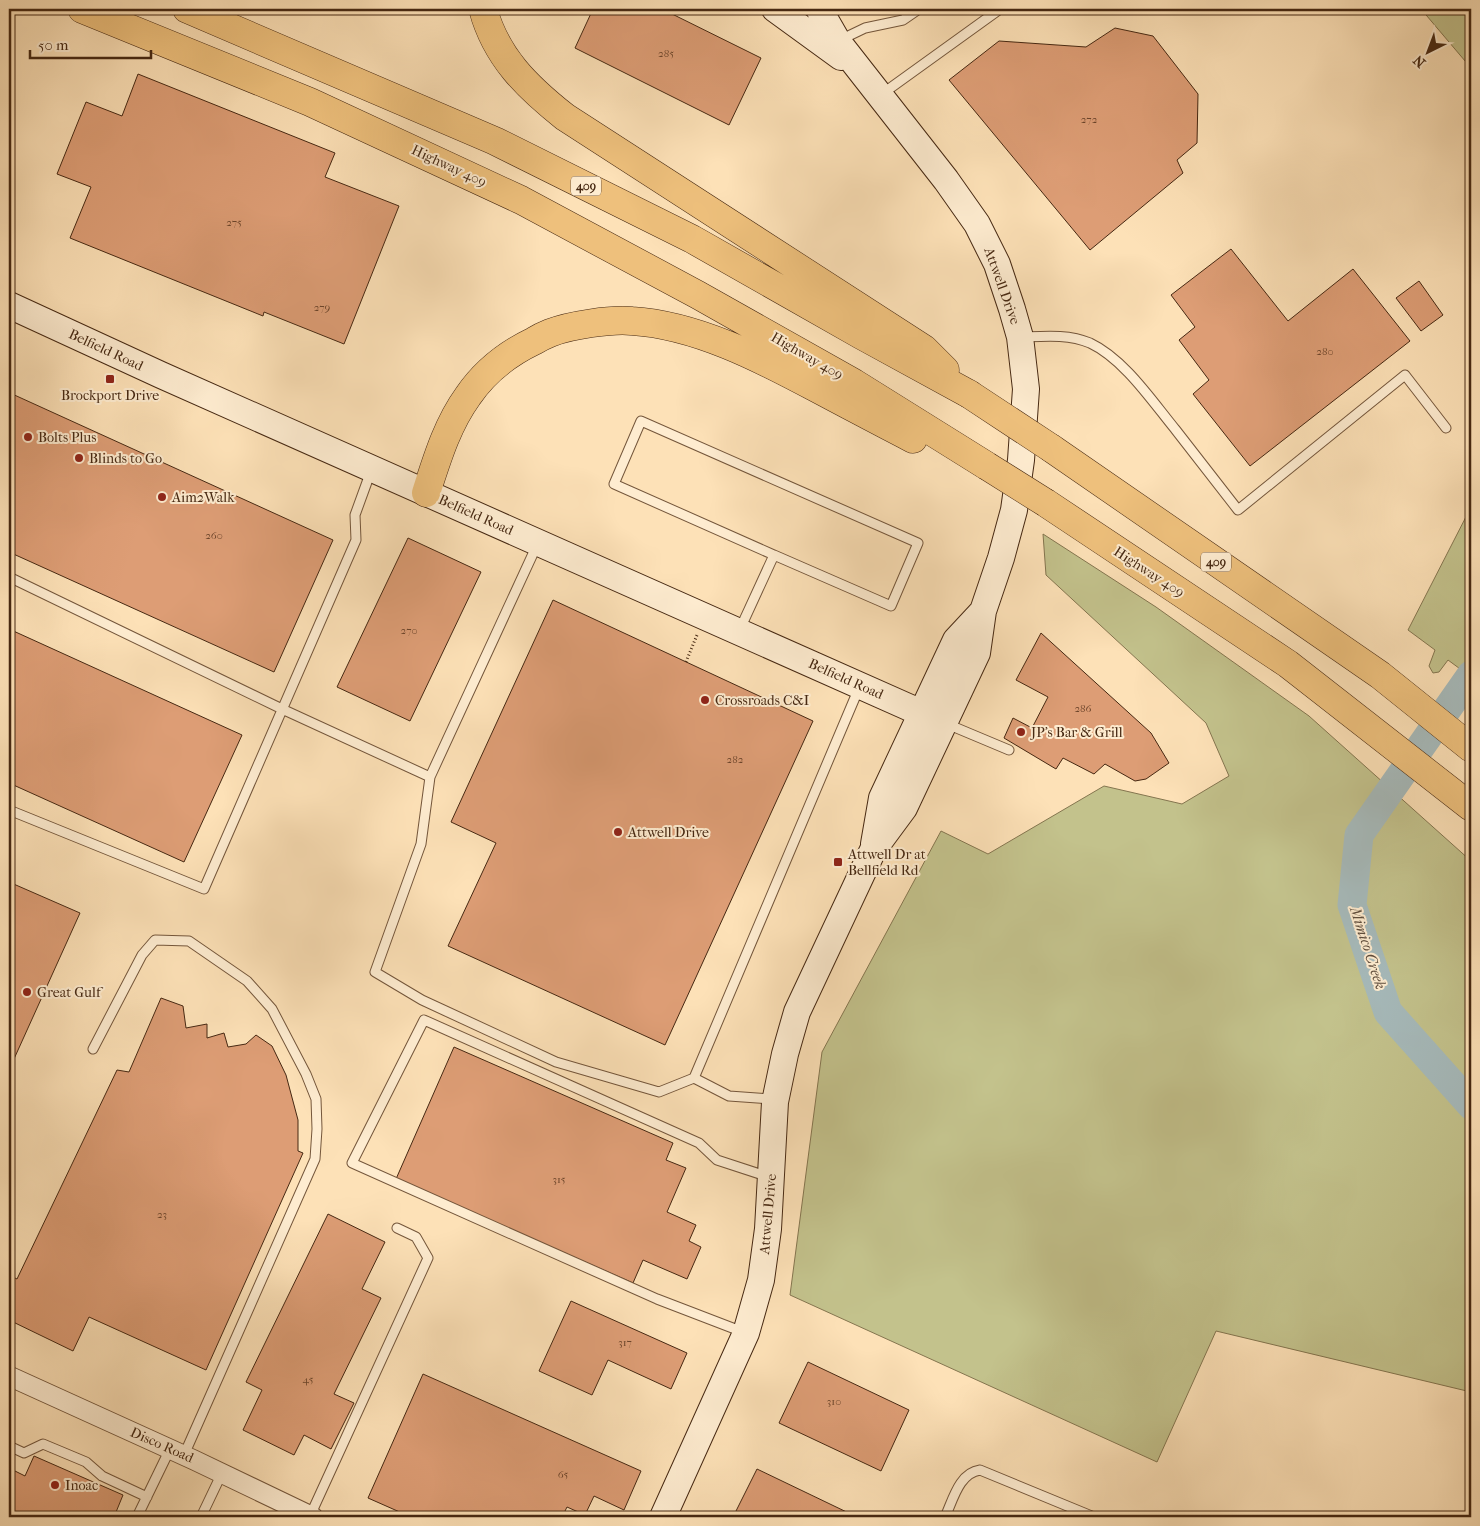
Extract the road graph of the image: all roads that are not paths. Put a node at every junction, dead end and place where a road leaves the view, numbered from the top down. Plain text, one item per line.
1 (82, 9) edge
2 (187, 9) edge
3 (483, 9) edge
4 (775, 9) edge
5 (819, 9) edge
6 (920, 9) edge
7 (1000, 9) edge
8 (838, 42) junction
9 (864, 75) junction
10 (880, 95) junction
11 (9, 305) edge
12 (1020, 337) junction
13 (969, 394) junction
14 (1446, 428) dead end
15 (987, 466) junction
16 (372, 469) junction
17 (426, 493) junction
18 (538, 543) junction
19 (774, 555) junction
20 (9, 576) edge
21 (739, 632) junction
22 (860, 685) junction
23 (282, 709) junction
24 (933, 718) junction
25 (1471, 748) edge
26 (1009, 750) dead end
27 (430, 777) junction
28 (1471, 807) edge
29 (9, 810) edge
30 (92, 1050) dead end
31 (694, 1078) junction
32 (776, 1099) junction
33 (771, 1177) junction
34 (397, 1228) dead end
35 (746, 1334) junction
36 (9, 1376) edge
37 (9, 1446) edge
38 (177, 1452) junction
39 (222, 1473) junction
40 (147, 1497) junction
41 (137, 1517) edge
42 (201, 1517) edge
43 (312, 1517) edge
44 (663, 1517) edge
45 (945, 1517) edge
46 (1094, 1517) edge

1 - 15 highway, Highway 409
2 - 13 highway, 409
3 - 13 highway
4 - 9 main road
5 - 8 main road, Attwell Drive
6 - 8 lane
7 - 10 lane
8 - 9 main road, Attwell Drive
9 - 10 main road, Attwell Drive
10 - 12 main road, Attwell Drive
11 - 16 main road, Belfield Road
12 - 14 lane
12 - 24 main road, Attwell Drive
13 - 25 highway, 409, bridge
15 - 17 highway
15 - 28 highway, Highway 409, bridge
16 - 17 main road, Belfield Road
16 - 23 lane
17 - 18 main road, Belfield Road
18 - 21 main road, Belfield Road
18 - 27 lane
19 - 19 lane
19 - 21 lane
20 - 23 lane
21 - 22 main road, Belfield Road
22 - 24 main road, Belfield Road
22 - 31 lane
23 - 27 lane
23 - 29 lane
24 - 26 lane
24 - 32 main road, Attwell Drive
27 - 31 lane
30 - 38 lane
31 - 32 lane
32 - 33 main road, Attwell Drive
33 - 35 main road, Attwell Drive
33 - 35 lane
34 - 43 lane
35 - 44 main road, Attwell Drive
36 - 38 street, Disco Road
37 - 40 lane
38 - 39 street, Disco Road
38 - 40 lane
39 - 42 lane
39 - 43 street, Disco Road
40 - 41 lane
45 - 46 lane

